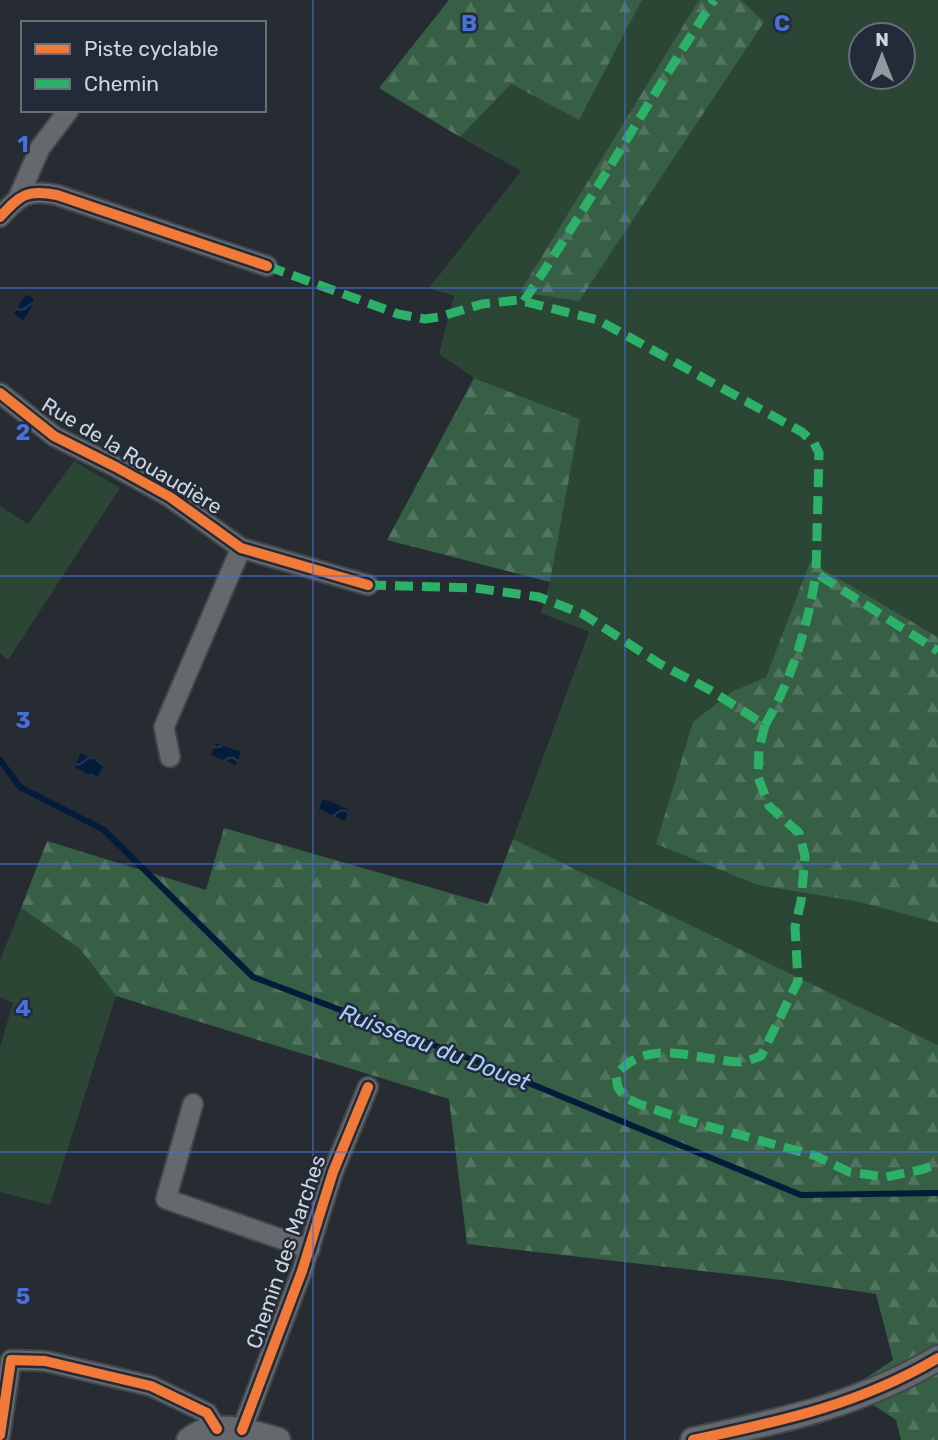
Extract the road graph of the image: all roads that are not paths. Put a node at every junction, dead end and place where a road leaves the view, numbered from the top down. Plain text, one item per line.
1 (67, 112) edge
2 (19, 196) junction
3 (0, 216) edge
4 (267, 266) dead end
5 (0, 393) edge
6 (241, 548) junction
7 (368, 585) dead end
8 (170, 757) dead end
9 (368, 1087) dead end
10 (193, 1104) dead end
11 (310, 1249) junction
12 (938, 1358) edge
13 (5, 1360) edge
14 (217, 1429) junction
15 (242, 1430) junction
16 (0, 1435) edge
17 (189, 1440) edge
18 (278, 1440) edge
19 (693, 1440) edge

1 - 2 street
2 - 3 street
2 - 4 street
5 - 6 street, Rue de la Rouaudière
6 - 7 street, Rue de la Rouaudière
6 - 8 street
9 - 11 street, Chemin des Marches
10 - 11 street, Chemin des Marches
11 - 15 street, Chemin des Marches
12 - 19 street
13 - 14 street
13 - 16 street
14 - 15 street
14 - 17 street
15 - 18 street

